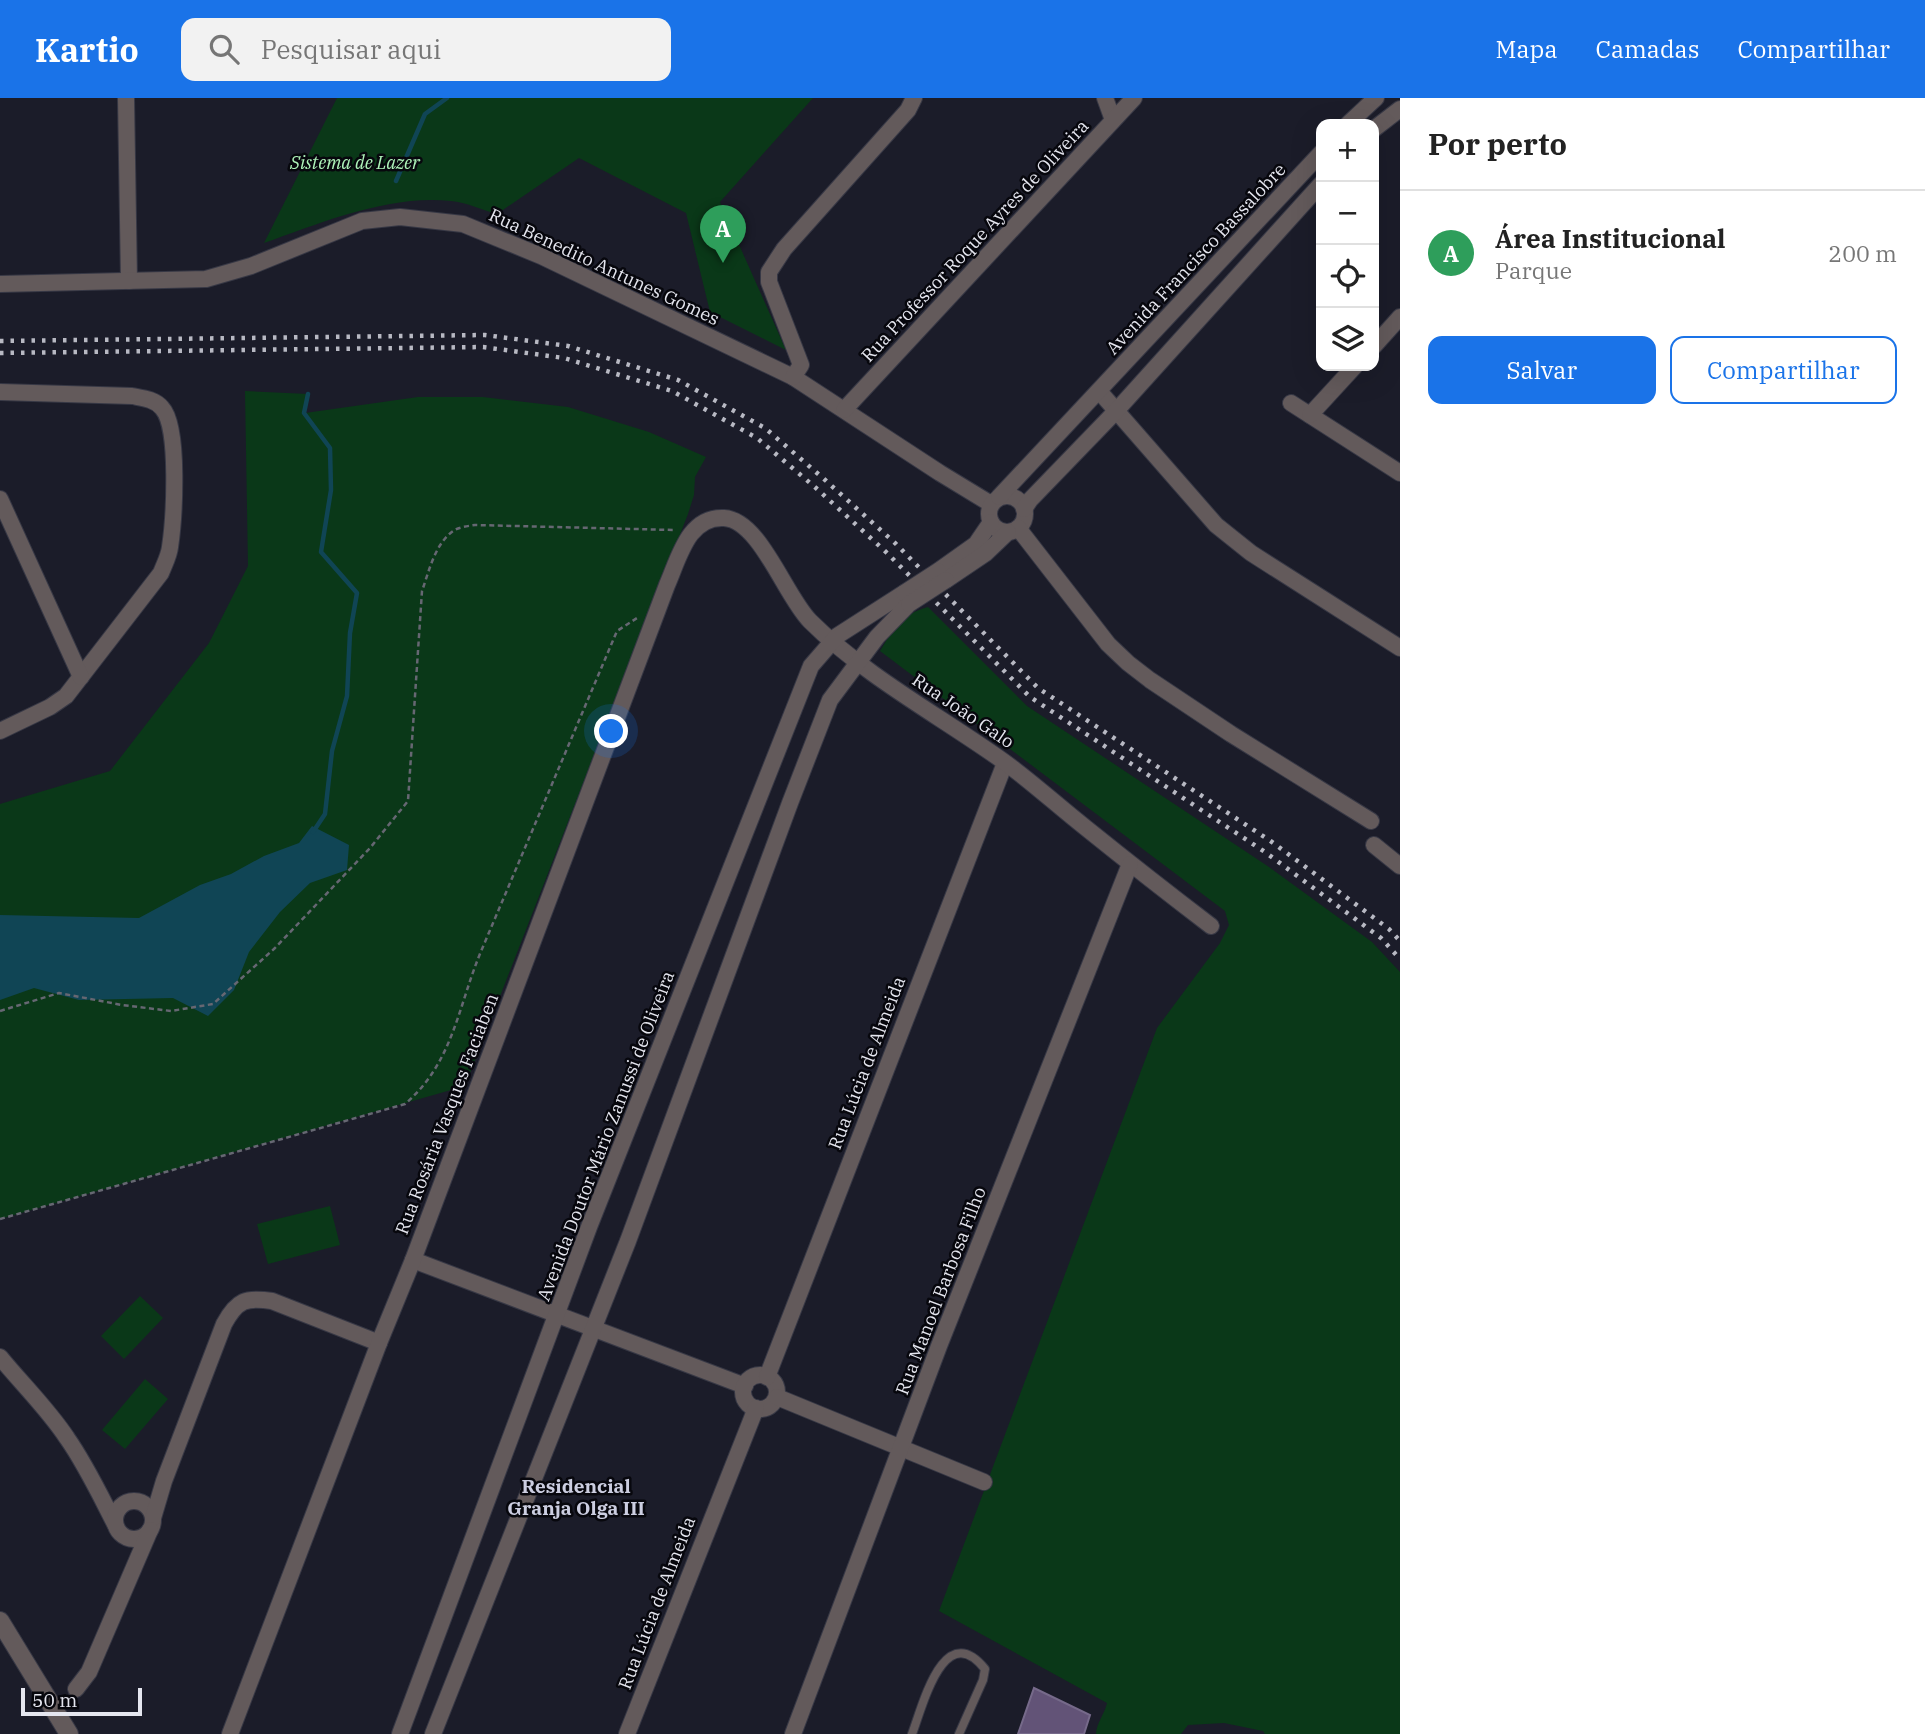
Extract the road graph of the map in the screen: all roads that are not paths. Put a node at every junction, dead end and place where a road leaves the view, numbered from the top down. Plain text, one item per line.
1 (127, 98) edge
2 (914, 98) edge
3 (1105, 98) edge
4 (1376, 98) edge
5 (1127, 100) edge
6 (1400, 110) edge
7 (1353, 119) edge
8 (1113, 120) junction
9 (1379, 125) edge
10 (1316, 158) edge
11 (1316, 190) edge
12 (129, 281) junction
13 (0, 284) edge
14 (1400, 317) edge
15 (1379, 340) edge
16 (1350, 371) edge
17 (793, 377) junction
18 (1099, 391) junction
19 (0, 392) edge
20 (1291, 403) dead end
21 (845, 410) junction
22 (1117, 410) junction
23 (1310, 415) junction
24 (1396, 464) edge
25 (0, 499) edge
26 (995, 500) junction
27 (1024, 509) junction
28 (990, 522) junction
29 (1013, 530) junction
30 (691, 531) joint
31 (942, 575) junction
32 (906, 598) junction
33 (832, 642) junction
34 (1400, 648) edge
35 (858, 661) junction
36 (81, 677) junction
37 (0, 731) edge
38 (1005, 763) junction
39 (1371, 821) dead end
40 (1374, 845) dead end
41 (1130, 864) junction
42 (1400, 866) edge
43 (1211, 926) dead end
44 (412, 1260) junction
45 (558, 1314) junction
46 (593, 1326) junction
47 (379, 1343) junction
48 (0, 1357) edge
49 (767, 1377) junction
50 (745, 1386) junction
51 (777, 1397) junction
52 (756, 1408) junction
53 (901, 1449) junction
54 (93, 1480) junction
55 (164, 1481) junction
56 (984, 1482) dead end
57 (131, 1502) junction
58 (151, 1524) junction
59 (116, 1527) junction
60 (131, 1571) junction
61 (0, 1621) edge
62 (76, 1689) dead end
63 (68, 1734) edge
64 (230, 1734) edge
65 (400, 1734) edge
66 (433, 1734) edge
67 (627, 1734) edge
68 (793, 1734) edge
69 (912, 1734) edge
70 (959, 1734) edge

1 - 12 street
2 - 17 street
3 - 8 street
4 - 7 street
5 - 8 street, Rua Professor Roque Ayres de Oliveira
6 - 9 street
8 - 21 street, Rua Professor Roque Ayres de Oliveira
10 - 18 street, Avenida Francisco Bassalobre
11 - 22 street
12 - 13 street, Rua Benedito Antunes Gomes
12 - 17 street, Rua Benedito Antunes Gomes
14 - 15 street
16 - 23 street
17 - 21 street, Rua Benedito Antunes Gomes
18 - 22 street
18 - 26 street, Avenida Francisco Bassalobre
19 - 36 street
20 - 23 street
21 - 26 street, Rua Benedito Antunes Gomes
22 - 27 street
22 - 34 street
23 - 24 street
25 - 36 street
26 - 27 street
26 - 28 street
27 - 29 street
28 - 29 street
28 - 31 street
29 - 31 street
29 - 39 street
30 - 33 street, Rua João Galo
30 - 44 street, Rua Rosária Vasques Faciaben
31 - 32 street, bridge
32 - 33 street, Avenida Doutor Mário Zanussi de Oliveira
32 - 35 street
33 - 35 street, Rua João Galo
33 - 45 street, Avenida Doutor Mário Zanussi de Oliveira
35 - 38 street, Rua João Galo
35 - 46 street
36 - 37 street
38 - 41 street, Rua João Galo
38 - 49 street, Rua Lúcia de Almeida
40 - 42 street
41 - 43 street, Rua João Galo
41 - 53 street, Rua Manoel Barbosa Filho
44 - 45 street
44 - 47 street, Rua Rosária Vasques Faciaben
45 - 46 street
45 - 65 street, Avenida Doutor Mário Zanussi de Oliveira
46 - 50 street
46 - 66 street
47 - 55 street
47 - 64 street, Rua Rosária Vasques Faciaben
48 - 54 street
49 - 50 street
49 - 51 street
50 - 52 street
51 - 52 street
51 - 53 street
52 - 67 street, Rua Lúcia de Almeida
53 - 56 street
53 - 68 street, Rua Manoel Barbosa Filho
54 - 57 street
54 - 59 street
55 - 57 street
55 - 58 street
57 - 58 street
57 - 59 street
58 - 59 street
58 - 60 street
59 - 60 street
60 - 62 street
61 - 63 street
69 - 70 lane

